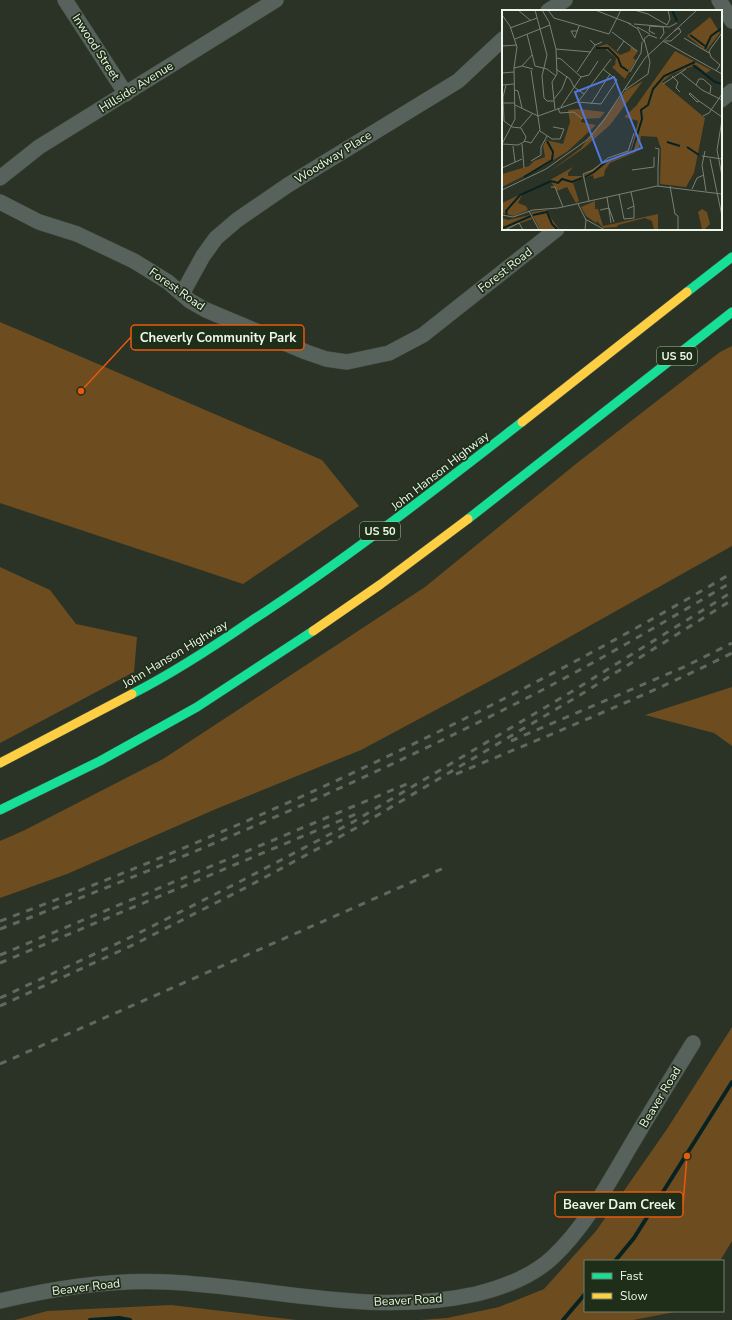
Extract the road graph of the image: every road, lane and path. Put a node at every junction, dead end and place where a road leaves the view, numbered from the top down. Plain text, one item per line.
1 (65, 0) edge
2 (276, 0) edge
3 (565, 0) edge
4 (719, 0) edge
5 (550, 10) edge
6 (732, 21) edge
7 (502, 41) edge
8 (732, 91) edge
9 (126, 94) junction
10 (722, 99) edge
11 (0, 178) edge
12 (0, 202) edge
13 (556, 230) edge
14 (732, 257) edge
15 (182, 294) junction
16 (732, 312) edge
17 (680, 365) dead end
18 (622, 399) junction
19 (0, 763) edge
20 (0, 810) edge
21 (692, 1042) dead end
22 (0, 1301) edge

1 - 9 street, Inwood Street
2 - 9 street, Hillside Avenue
3 - 5 street
4 - 6 street
7 - 15 street, Woodway Place
8 - 10 street
9 - 11 street, Hillside Avenue
12 - 15 street, Forest Road
13 - 15 street, Forest Road
14 - 19 highway, John Hanson Highway / US 50
16 - 18 highway, US 50
17 - 18 highway
18 - 20 highway, US 50
21 - 22 street, Beaver Road

